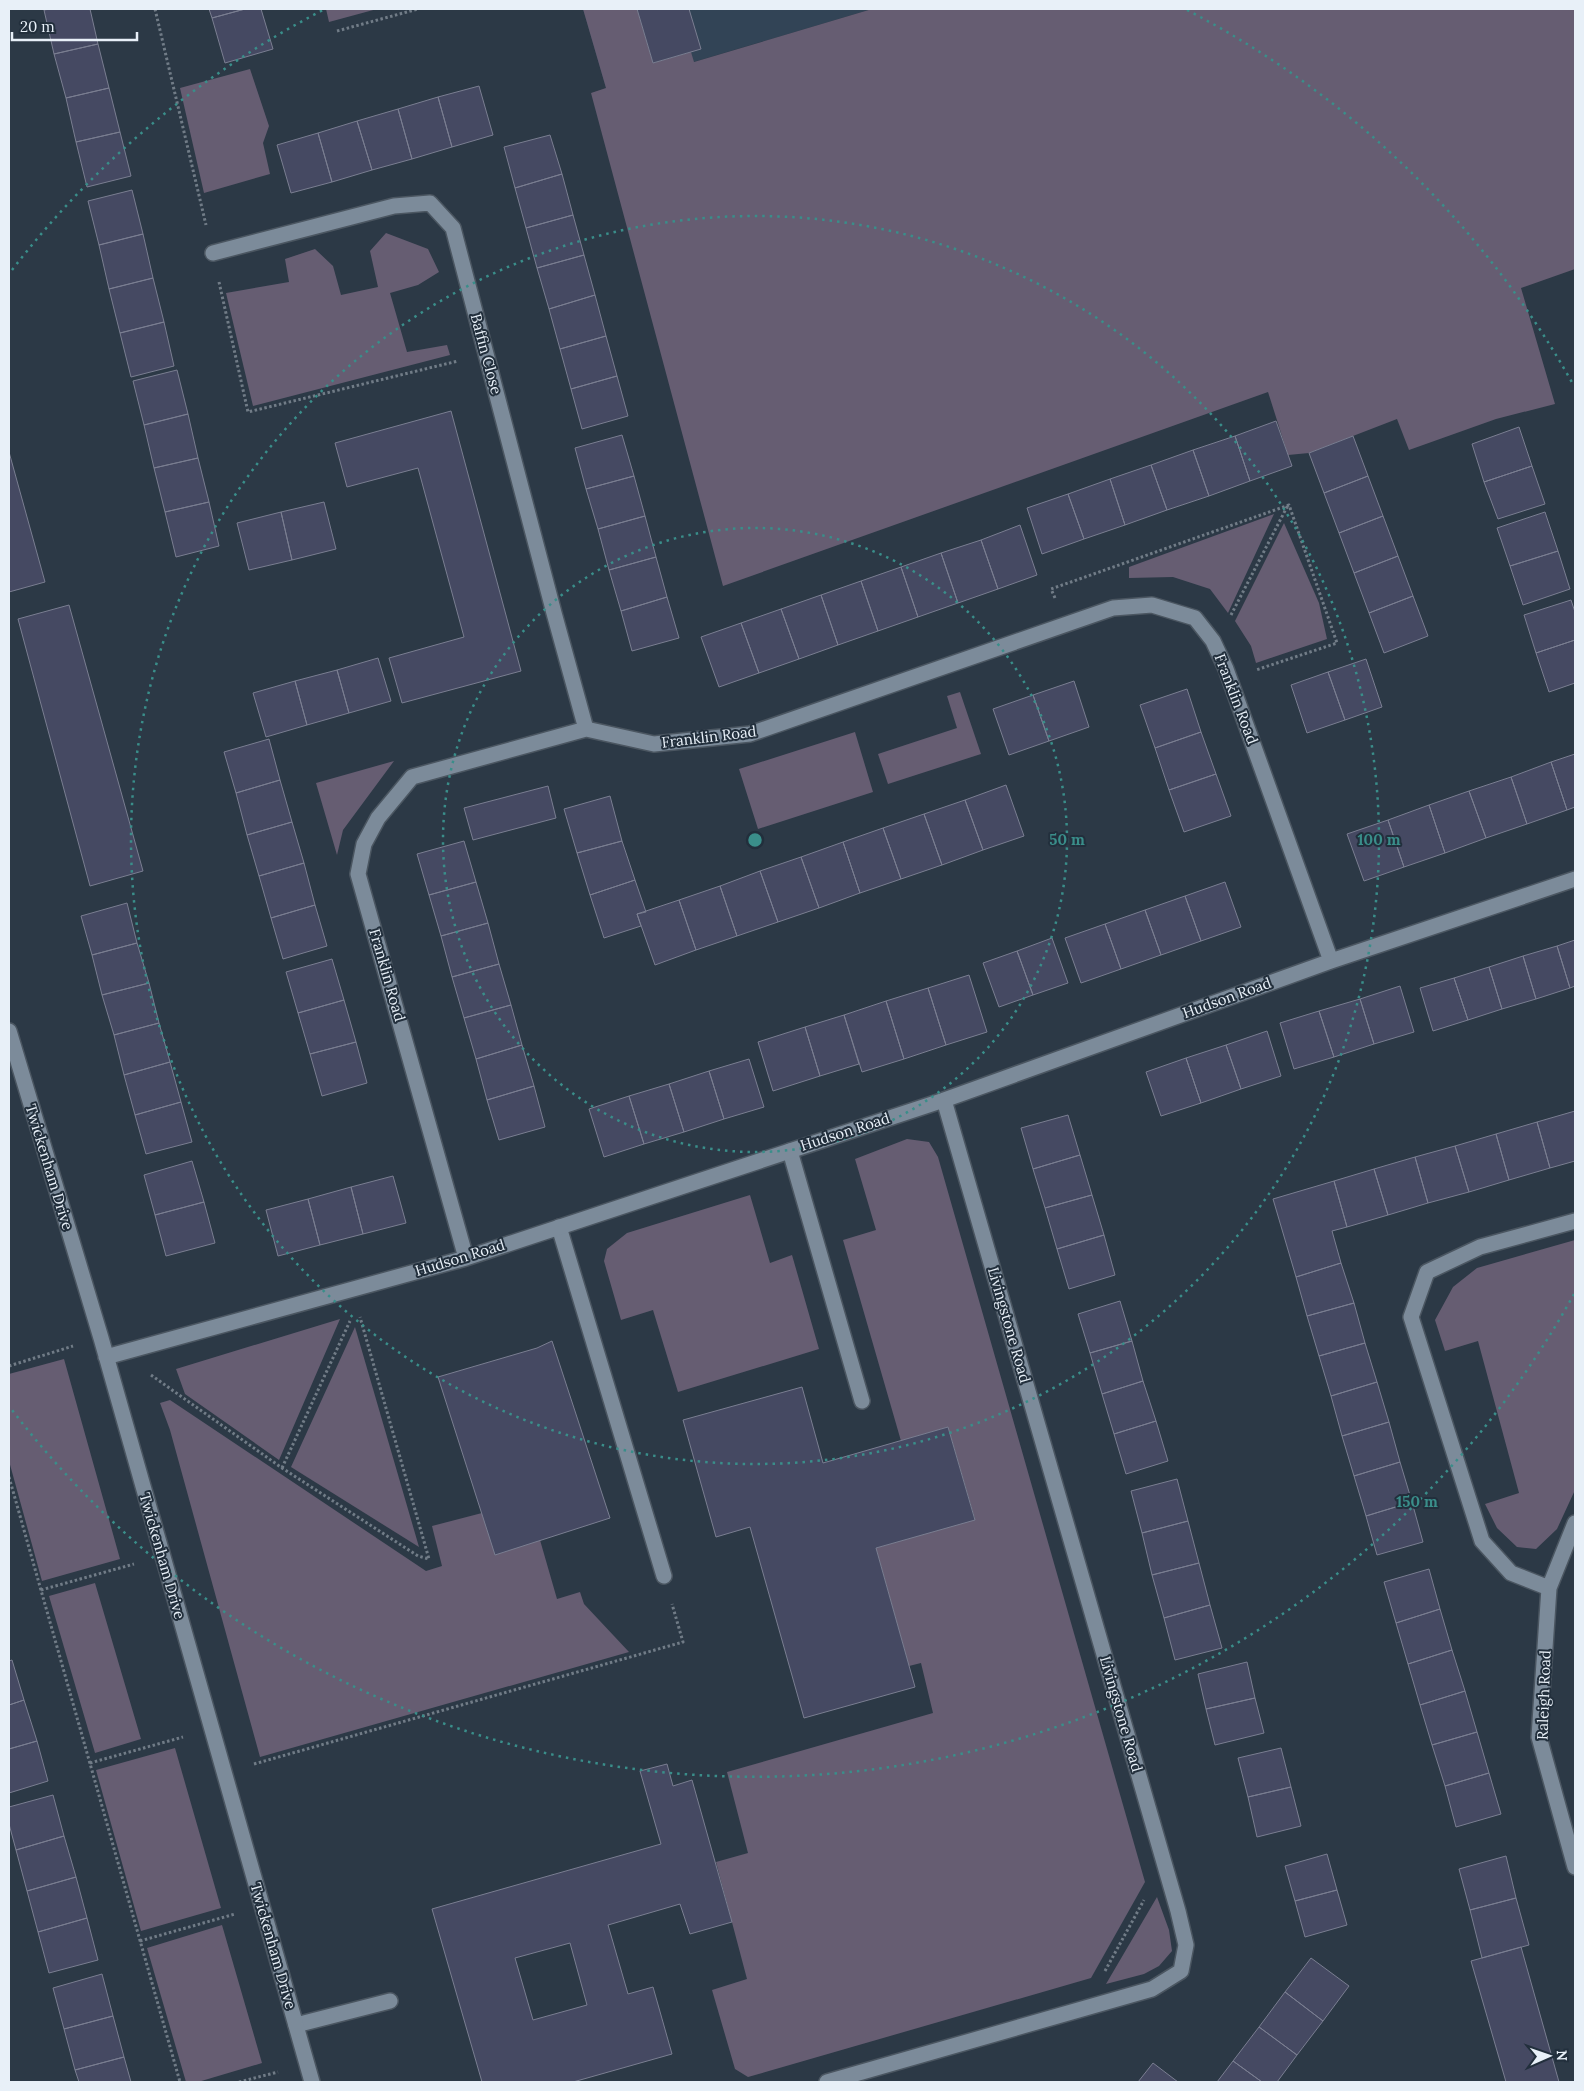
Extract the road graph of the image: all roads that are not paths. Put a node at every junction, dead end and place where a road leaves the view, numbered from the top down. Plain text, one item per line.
1 (213, 253) road end
2 (586, 729) junction
3 (1575, 879) edge
4 (1331, 961) junction
5 (9, 1031) edge
6 (944, 1100) junction
7 (790, 1151) junction
8 (1575, 1221) edge
9 (559, 1227) junction
10 (466, 1258) junction
11 (113, 1355) junction
12 (862, 1401) dead end
13 (1575, 1523) edge
14 (664, 1576) road end
15 (1549, 1588) junction
16 (1575, 1868) edge
17 (390, 2001) dead end
18 (296, 2025) junction
19 (312, 2082) edge
20 (826, 2082) edge

1 - 2 street, Baffin Close
2 - 4 street, Franklin Road
2 - 10 street, Franklin Road
3 - 4 street, Hudson Road
4 - 6 street, Hudson Road
5 - 11 street, Twickenham Drive
6 - 7 street, Hudson Road
6 - 20 street, Livingstone Road
7 - 9 street, Hudson Road
7 - 12 street
8 - 15 street
9 - 10 street, Hudson Road
9 - 14 street
10 - 11 street, Hudson Road
11 - 18 street, Twickenham Drive
13 - 15 street, Raleigh Road
15 - 16 street, Raleigh Road
17 - 18 street
18 - 19 street, Twickenham Drive

